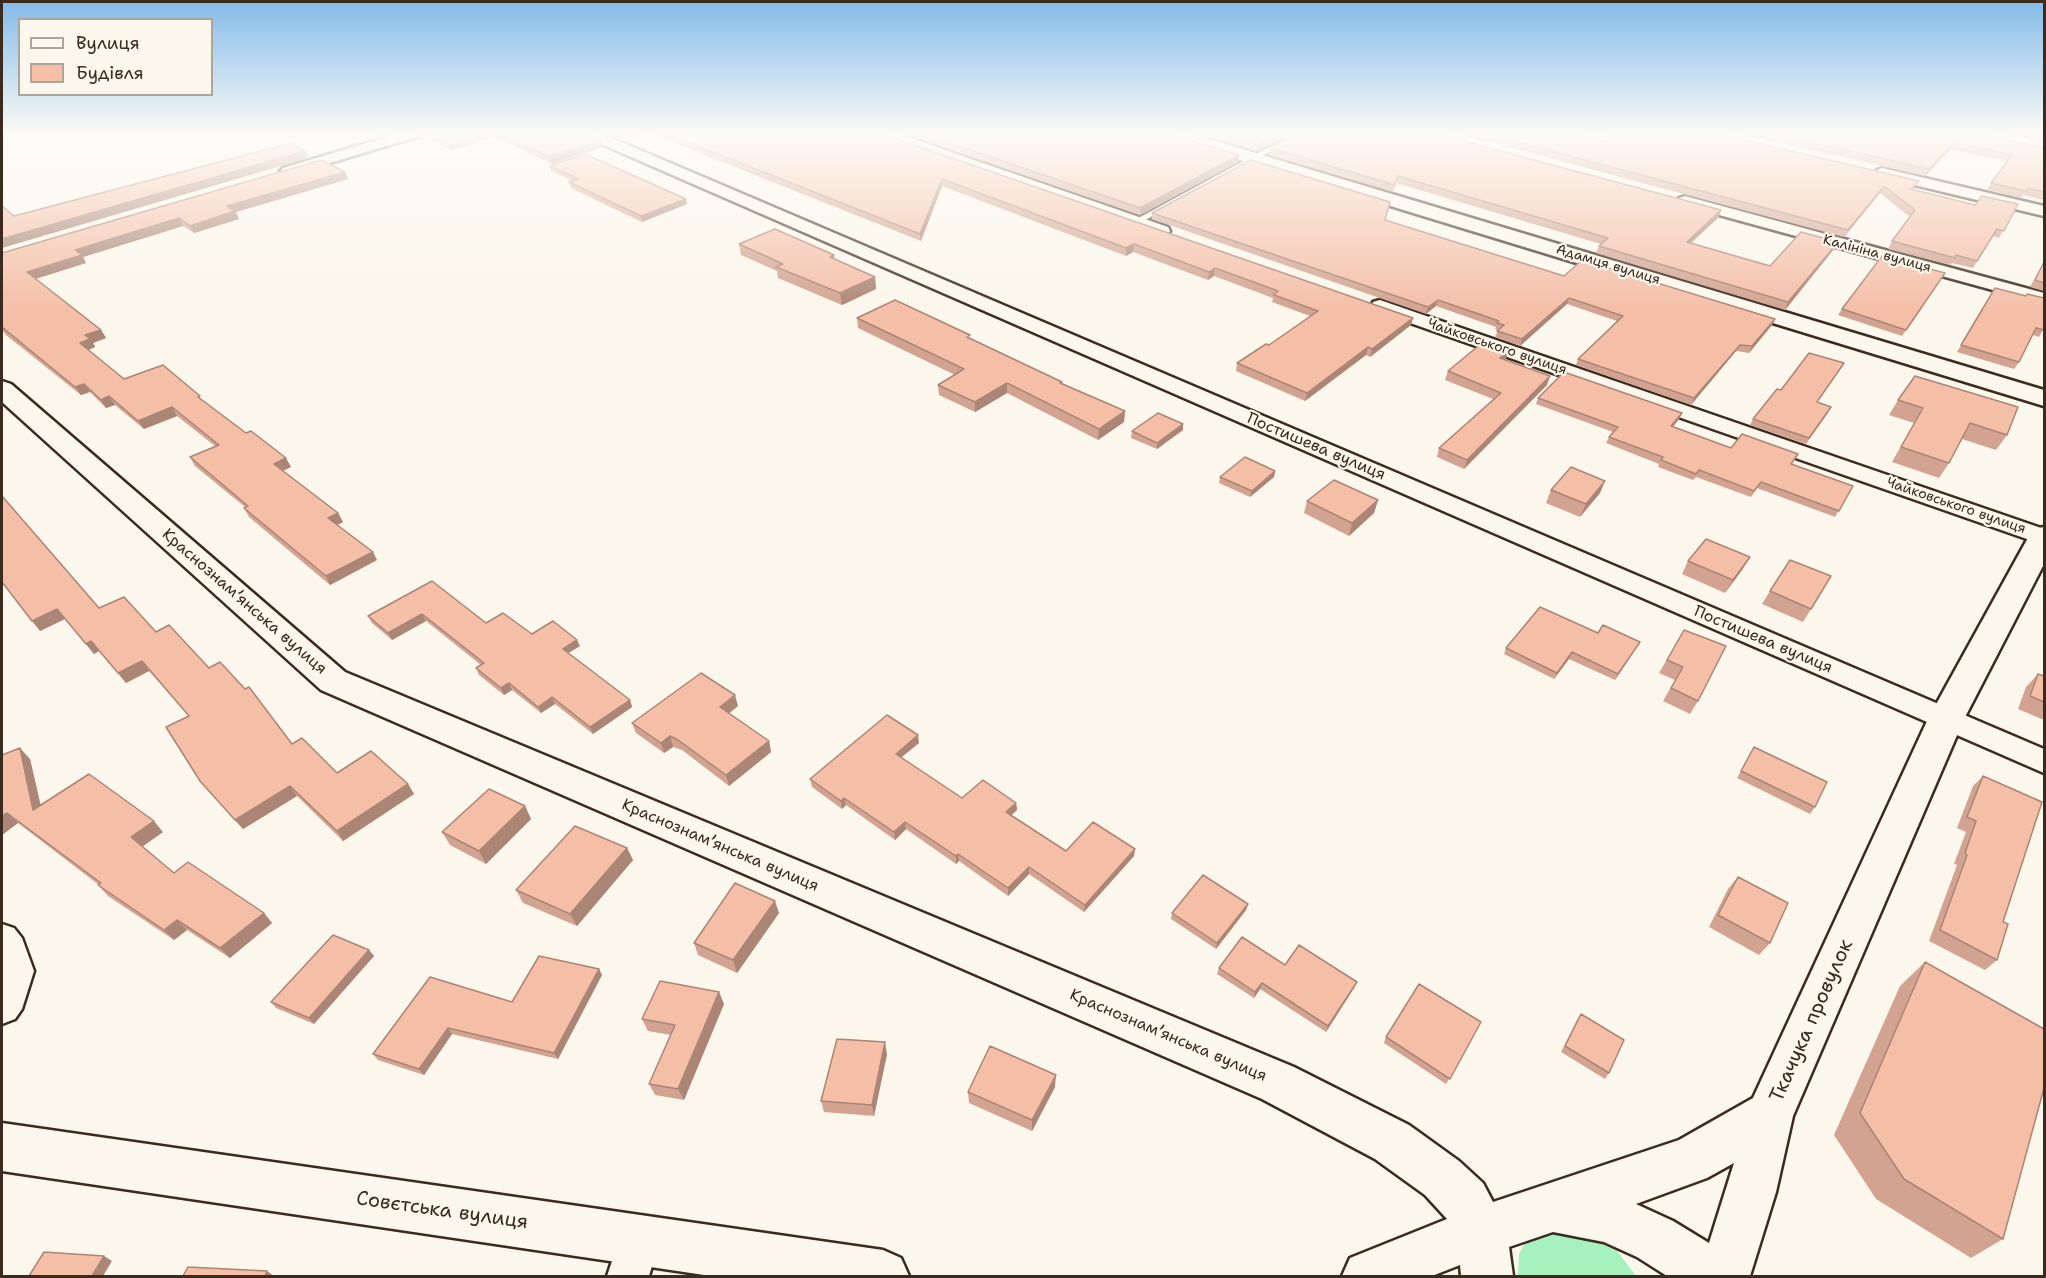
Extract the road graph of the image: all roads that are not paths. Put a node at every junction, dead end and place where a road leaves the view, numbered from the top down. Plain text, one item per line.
1 (726, 193) edge
2 (1052, 193) edge
3 (1190, 193) edge
4 (1368, 193) edge
5 (1965, 193) edge
6 (1663, 196) edge
7 (2044, 211) edge
8 (1135, 222) junction
9 (1180, 237) edge
10 (1360, 299) edge
11 (2044, 299) edge
12 (2, 389) edge
13 (2044, 398) edge
14 (2044, 536) edge
15 (1946, 720) junction
16 (2044, 762) edge
17 (2, 939) edge
18 (2, 1007) edge
19 (1770, 1115) junction
20 (2, 1147) edge
21 (1554, 1208) junction
22 (1484, 1254) edge
23 (633, 1258) edge
24 (884, 1276) edge
25 (1368, 1276) edge
26 (1714, 1276) edge
27 (1724, 1276) edge

1 - 15 street, Постишева вулиця
2 - 8 street
3 - 8 lane
4 - 13 street, Адамця вулиця
5 - 7 street
6 - 11 street, Калініна вулиця
8 - 9 street
10 - 14 street, Чайковського вулиця
12 - 22 street, Краснознамʼянська вулиця
14 - 15 street, Ткачука провулок
15 - 16 street, Постишева вулиця
15 - 19 street, Ткачука провулок
17 - 18 street
19 - 21 street, Ткачука провулок
19 - 27 street
20 - 23 street, Совєтська вулиця
21 - 22 street, Ткачука провулок
21 - 26 street
22 - 25 street, Ткачука провулок
23 - 24 street, Совєтська вулиця

